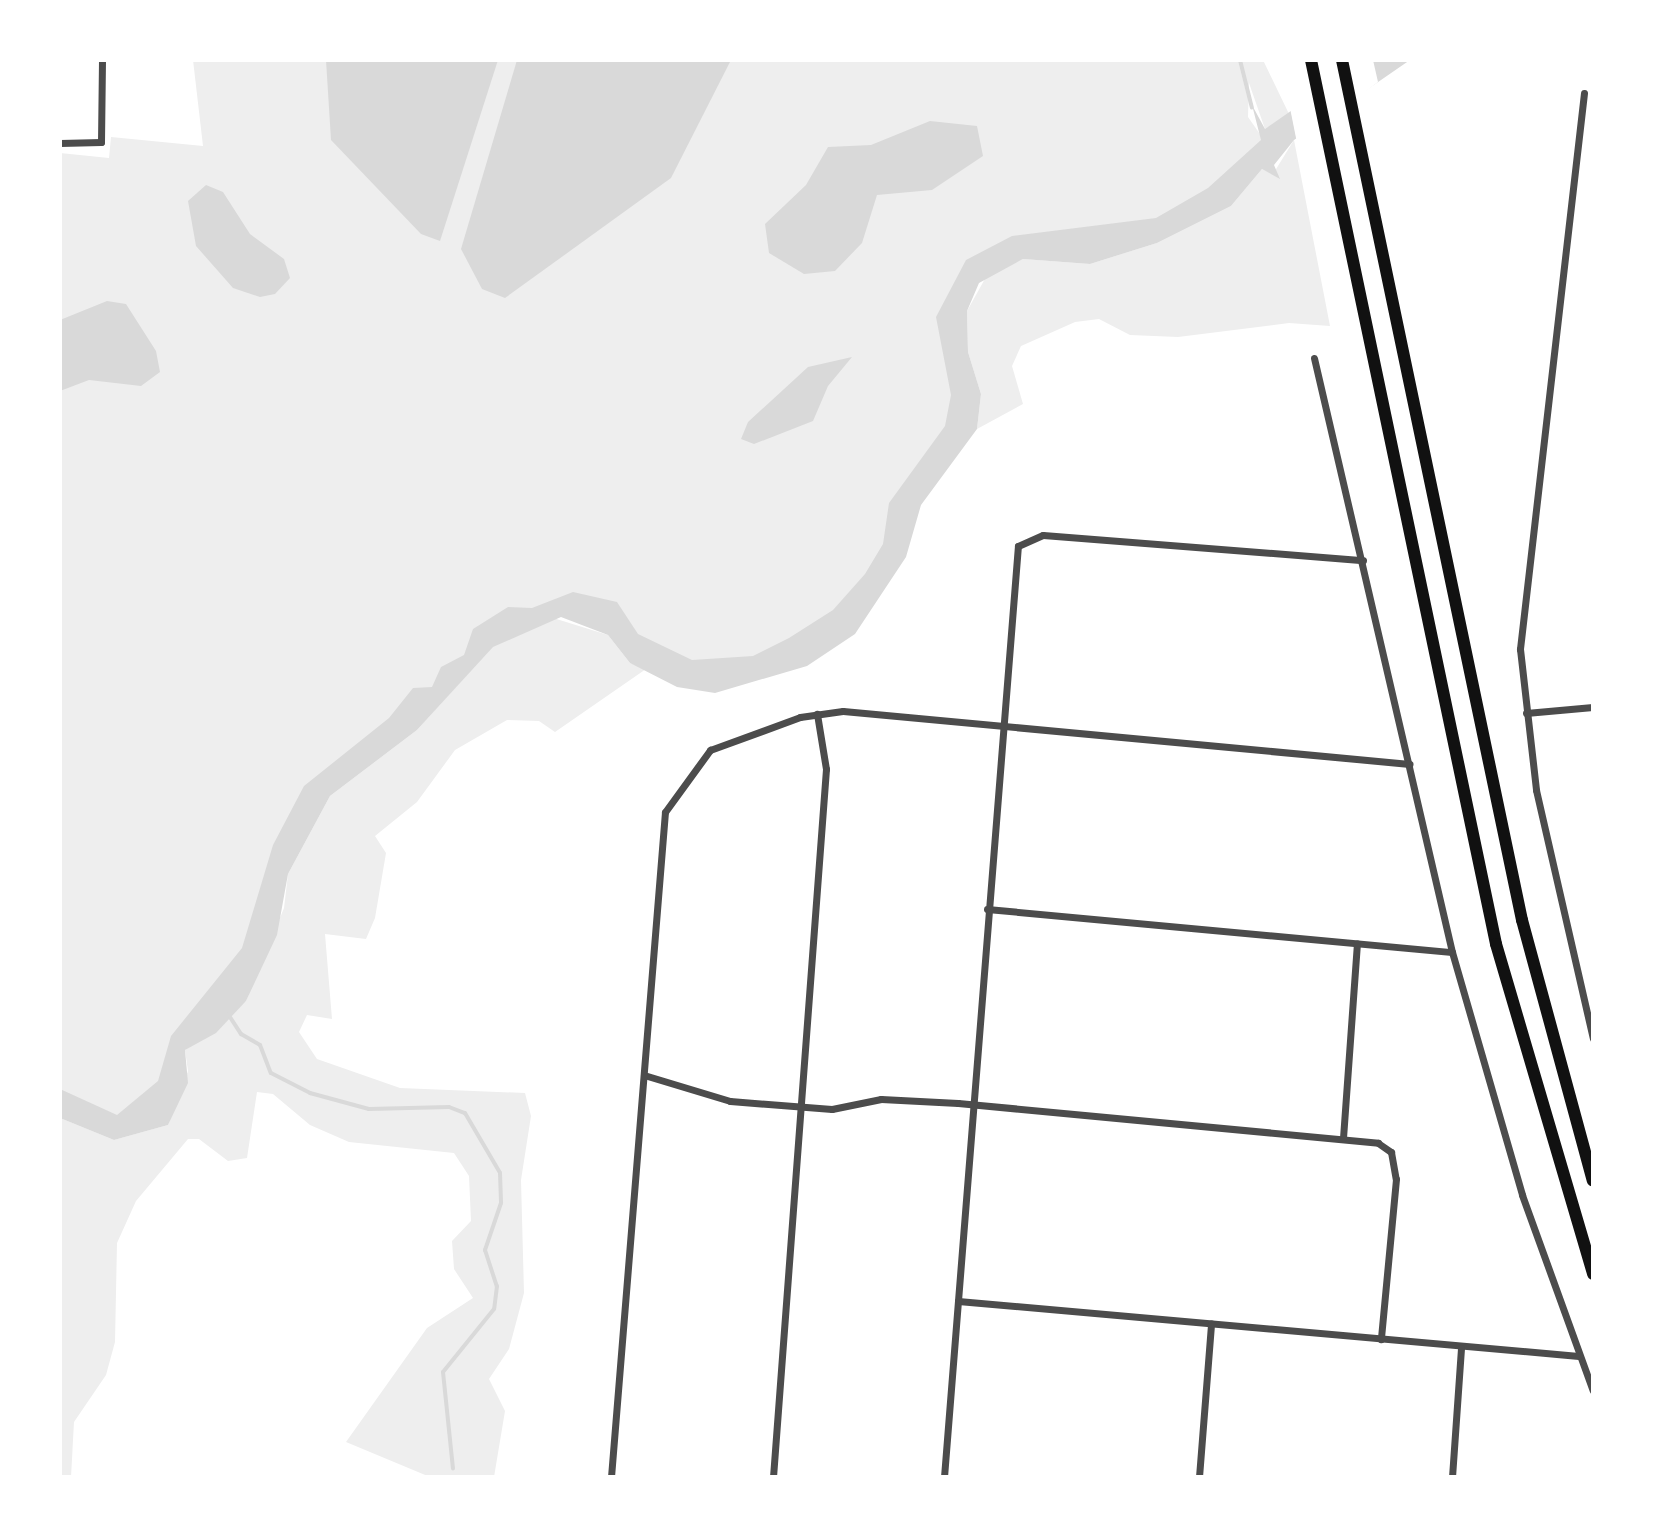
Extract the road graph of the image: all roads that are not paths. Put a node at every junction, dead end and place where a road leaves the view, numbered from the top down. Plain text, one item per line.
1 (102, 60) edge
2 (1311, 60) edge
3 (1342, 60) edge
4 (1584, 93) dead end
5 (60, 143) edge
6 (1314, 358) dead end
7 (1363, 560) junction
8 (1593, 707) edge
9 (1526, 713) junction
10 (817, 714) junction
11 (1002, 725) junction
12 (1410, 764) junction
13 (987, 909) junction
14 (1357, 944) junction
15 (1452, 952) junction
16 (1593, 1039) edge
17 (644, 1075) junction
18 (972, 1104) junction
19 (802, 1106) junction
20 (1343, 1138) junction
21 (1593, 1181) edge
22 (1593, 1274) edge
23 (958, 1301) junction
24 (1211, 1323) junction
25 (1381, 1339) junction
26 (1461, 1348) junction
27 (1579, 1356) junction
28 (1593, 1391) edge
29 (611, 1477) edge
30 (773, 1477) edge
31 (944, 1477) edge
32 (1199, 1477) edge
33 (1452, 1477) edge

1 - 5 street
2 - 22 highway
3 - 21 highway
4 - 9 street
6 - 7 street
7 - 11 street
7 - 12 street
8 - 9 street
9 - 16 street
10 - 11 street
10 - 17 street
10 - 19 street
11 - 12 street
11 - 13 street
12 - 15 street
13 - 14 street
13 - 18 street
14 - 15 street
14 - 20 street
15 - 27 street
17 - 19 street
17 - 29 street
18 - 19 street
18 - 20 street
18 - 23 street
19 - 30 street
20 - 25 street
23 - 24 street
23 - 31 street
24 - 25 street
24 - 32 street
25 - 26 street
26 - 27 street
26 - 33 street
27 - 28 street

